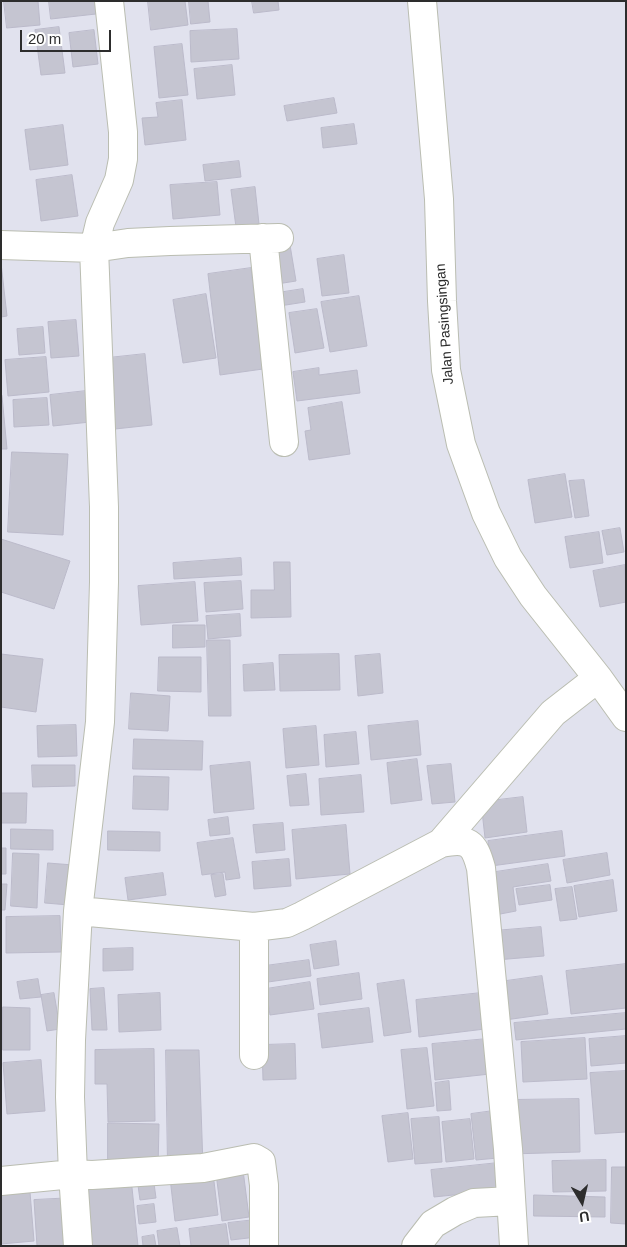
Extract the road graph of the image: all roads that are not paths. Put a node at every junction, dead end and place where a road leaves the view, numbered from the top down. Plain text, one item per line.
1 (109, 1) edge
2 (422, 1) edge
3 (1, 245) edge
4 (94, 248) junction
5 (284, 442) dead end
6 (592, 682) junction
7 (626, 717) edge
8 (441, 843) junction
9 (78, 911) junction
10 (254, 927) junction
11 (254, 1055) dead end
12 (73, 1174) junction
13 (1, 1181) edge
14 (511, 1201) junction
15 (78, 1246) edge
16 (264, 1246) edge
17 (416, 1246) edge
18 (514, 1246) edge

1 - 4 street
2 - 6 street, Jalan Pasingsingan
3 - 4 street
4 - 5 street
4 - 9 street
6 - 7 street, Jalan Pasingsingan
6 - 8 street
8 - 10 street
8 - 14 street
9 - 10 street
9 - 12 street
10 - 11 street
12 - 13 street
12 - 15 street
12 - 16 street
14 - 17 street
14 - 18 street

